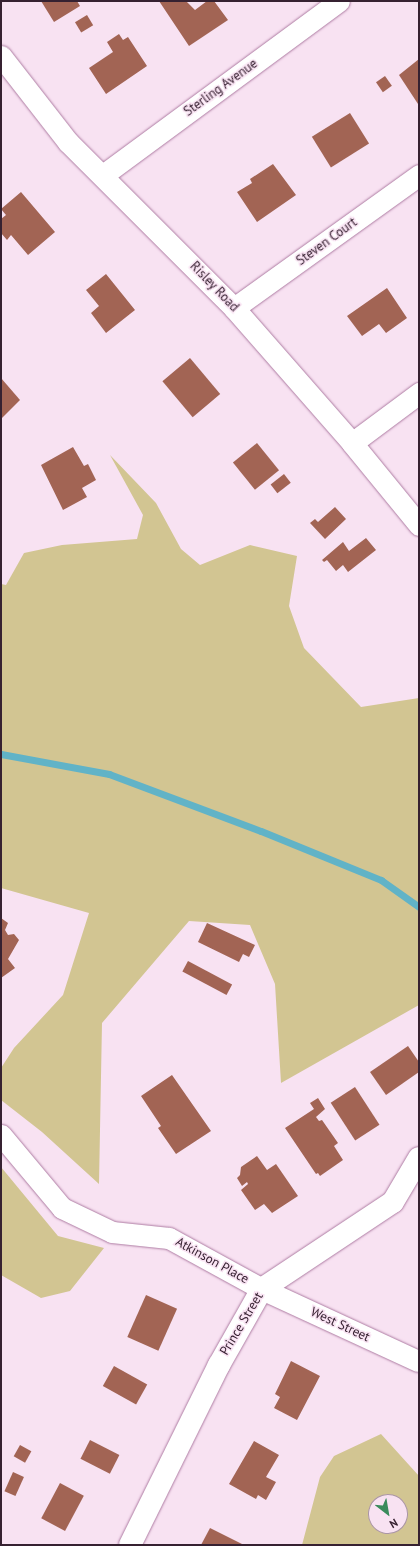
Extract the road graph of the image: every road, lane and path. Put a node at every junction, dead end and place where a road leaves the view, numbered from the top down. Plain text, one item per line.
1 (339, 1) edge
2 (1, 56) edge
3 (103, 174) junction
4 (419, 175) edge
5 (234, 308) junction
6 (419, 393) edge
7 (352, 443) junction
8 (419, 526) edge
9 (1, 1135) edge
10 (419, 1158) edge
11 (262, 1289) junction
12 (418, 1361) edge
13 (130, 1545) edge

1 - 3 street, Sterling Avenue
2 - 3 street, Risley Road
3 - 5 street, Risley Road
4 - 5 street, Steven Court
5 - 7 street, Risley Road
6 - 7 street
7 - 8 street, Risley Road
9 - 11 street, Atkinson Place
10 - 11 street, Prince Street
11 - 12 street, West Street
11 - 13 street, Prince Street

